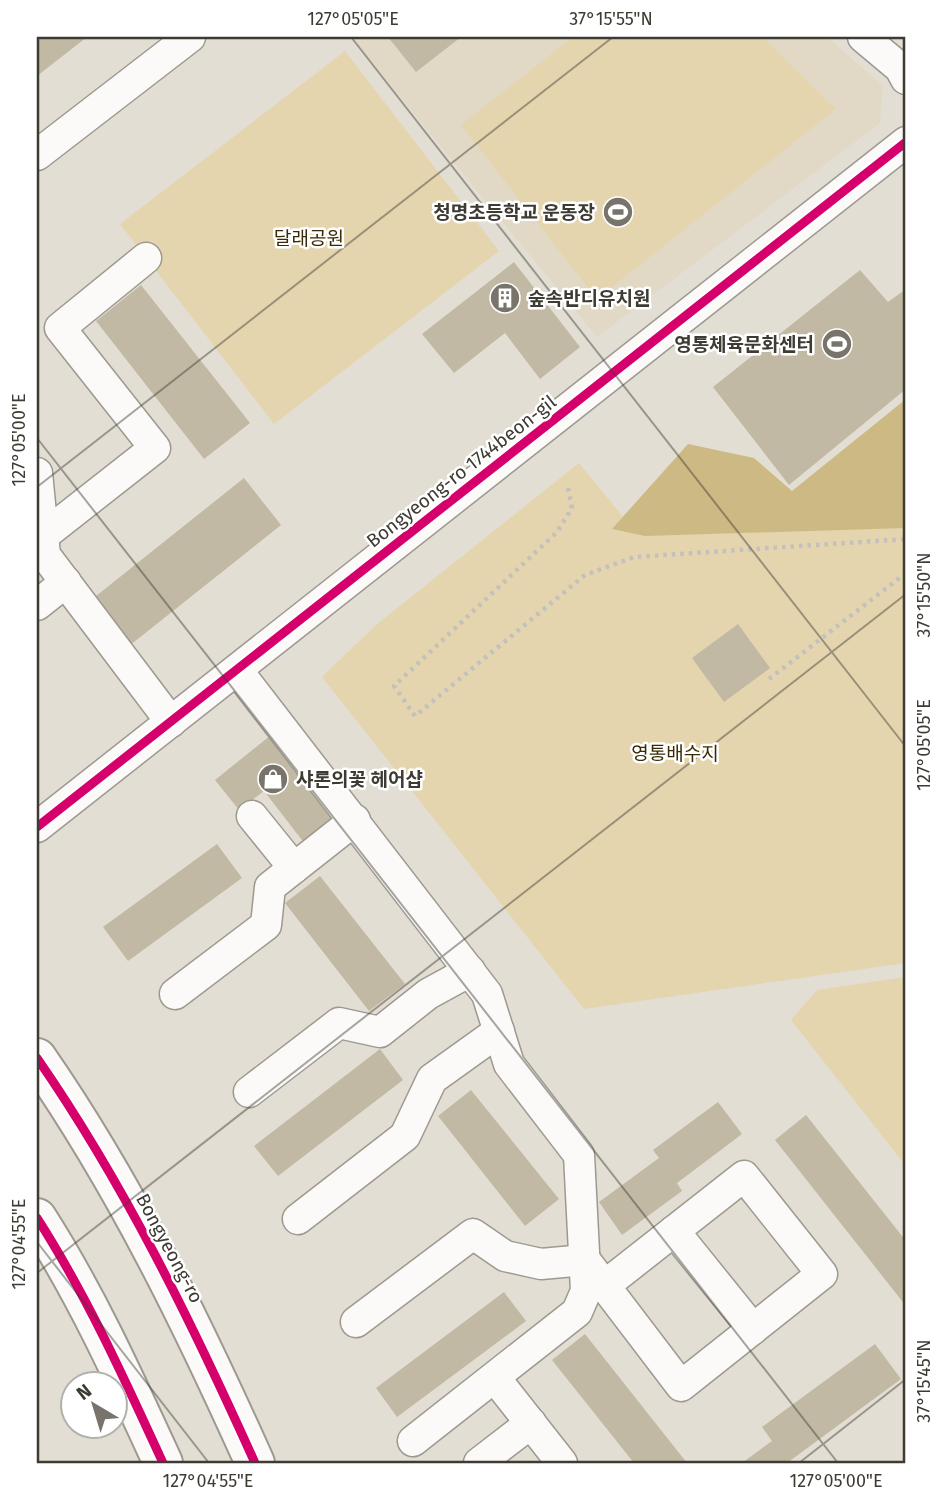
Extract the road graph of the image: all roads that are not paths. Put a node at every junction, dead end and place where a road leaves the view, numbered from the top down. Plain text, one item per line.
1 (190, 37) edge
2 (863, 37) edge
3 (906, 79) edge
4 (906, 142) edge
5 (37, 155) edge
6 (146, 258) dead end
7 (37, 473) edge
8 (40, 517) edge
9 (66, 582) junction
10 (37, 605) edge
11 (237, 670) junction
12 (171, 722) junction
13 (252, 816) dead end
14 (355, 820) junction
15 (37, 828) edge
16 (294, 868) junction
17 (470, 971) junction
18 (175, 994) dead end
19 (499, 1031) junction
20 (37, 1058) edge
21 (249, 1092) dead end
22 (37, 1218) edge
23 (298, 1219) dead end
24 (674, 1231) junction
25 (585, 1260) junction
26 (604, 1286) junction
27 (356, 1322) dead end
28 (753, 1329) junction
29 (495, 1378) junction
30 (531, 1423) junction
31 (412, 1441) dead end
32 (163, 1463) edge
33 (255, 1463) edge
34 (479, 1463) edge
35 (562, 1463) edge

1 - 5 street
2 - 3 street
4 - 11 street, Bongyeong-ro 1744beon-gil
6 - 8 street
7 - 8 street
8 - 9 street
9 - 10 street
9 - 12 street
11 - 12 street, Bongyeong-ro 1744beon-gil
11 - 14 street
12 - 15 street, Bongyeong-ro 1744beon-gil
13 - 16 street
14 - 16 street
14 - 17 street
16 - 18 street
17 - 19 street
17 - 21 street
19 - 23 street
19 - 25 street
20 - 33 main road, Bongyeong-ro
22 - 32 main road
24 - 26 street
24 - 28 street
24 - 28 street
25 - 26 street
25 - 27 street
25 - 29 street
26 - 28 street
29 - 30 street
29 - 31 street
30 - 34 street
30 - 35 street

